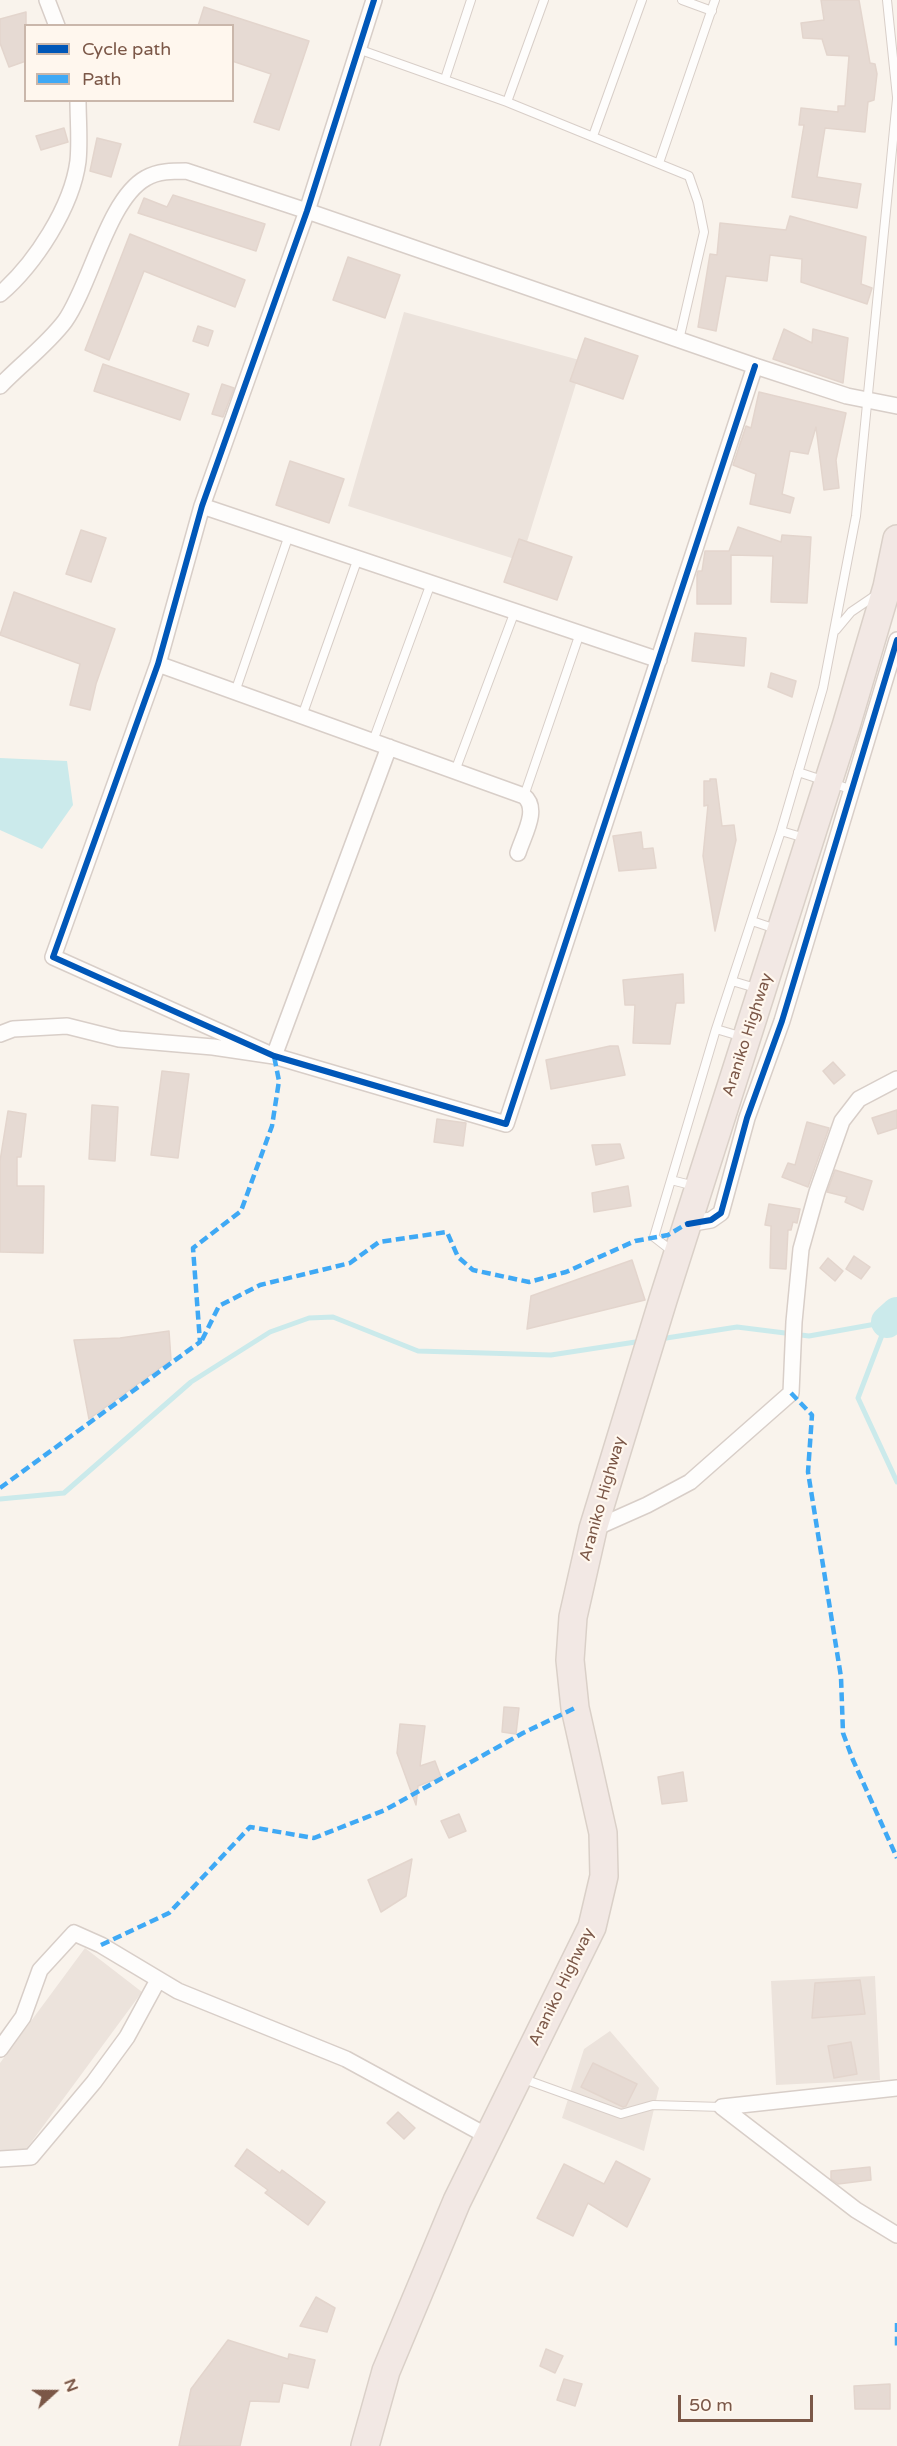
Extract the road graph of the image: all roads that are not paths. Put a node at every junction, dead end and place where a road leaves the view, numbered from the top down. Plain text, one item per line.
1 (47, 0) edge
2 (374, 0) edge
3 (471, 0) edge
4 (544, 0) edge
5 (642, 0) edge
6 (682, 0) edge
7 (715, 0) edge
8 (887, 0) edge
9 (712, 11) junction
10 (56, 24) edge
11 (358, 49) junction
12 (445, 79) junction
13 (897, 98) edge
14 (78, 102) edge
15 (507, 102) junction
16 (593, 136) junction
17 (659, 163) junction
18 (307, 211) junction
19 (0, 294) edge
20 (679, 340) junction
21 (755, 366) junction
22 (0, 386) edge
23 (869, 402) junction
24 (897, 406) edge
25 (202, 506) junction
26 (289, 535) junction
27 (897, 539) edge
28 (358, 558) junction
29 (431, 583) junction
30 (887, 587) junction
31 (515, 611) junction
32 (835, 632) junction
33 (580, 633) junction
34 (890, 635) edge
35 (659, 660) junction
36 (158, 664) junction
37 (235, 692) junction
38 (302, 716) junction
39 (373, 741) junction
40 (389, 747) junction
41 (456, 771) junction
42 (798, 772) junction
43 (841, 786) junction
44 (524, 796) junction
45 (781, 831) junction
46 (810, 839) junction
47 (518, 853) dead end
48 (815, 870) junction
49 (752, 921) junction
50 (781, 931) junction
51 (732, 981) junction
52 (762, 990) junction
53 (716, 1029) junction
54 (0, 1034) edge
55 (747, 1038) junction
56 (274, 1056) junction
57 (897, 1079) edge
58 (671, 1180) junction
59 (699, 1187) junction
60 (688, 1224) junction
61 (678, 1255) junction
62 (593, 1529) junction
63 (158, 1980) junction
64 (0, 2049) edge
65 (518, 2077) junction
66 (897, 2088) edge
67 (722, 2107) junction
68 (489, 2137) junction
69 (1, 2162) edge
70 (897, 2235) edge
71 (365, 2446) edge

1 - 10 street
2 - 11 street
3 - 12 lane
4 - 15 lane
5 - 16 lane
6 - 9 lane
7 - 9 lane
8 - 13 lane
9 - 17 lane
11 - 12 lane
11 - 18 street
12 - 15 lane
13 - 23 lane
14 - 19 street
15 - 16 lane
16 - 17 lane
17 - 20 lane
18 - 20 street
18 - 22 street
18 - 25 street
20 - 21 street
21 - 23 street
21 - 35 street
23 - 24 street
23 - 32 lane
25 - 26 street
25 - 36 street
26 - 28 street
26 - 37 lane
27 - 30 highway, Araniko Highway
28 - 29 street
28 - 38 lane
29 - 31 street
29 - 39 lane
30 - 32 lane
30 - 34 highway, Araniko Highway
31 - 33 street
31 - 41 lane
32 - 42 lane
33 - 35 street
33 - 44 lane
34 - 43 highway, Araniko Highway
35 - 56 street
36 - 37 street
36 - 56 street
37 - 38 street
38 - 39 street
39 - 40 street
40 - 41 street
40 - 56 street
41 - 44 street
42 - 43 lane
42 - 45 lane
43 - 46 highway, Araniko Highway
43 - 48 street
44 - 47 street
45 - 46 lane
45 - 49 lane
46 - 48 highway, Araniko Highway
48 - 50 highway, Araniko Highway
48 - 60 street
49 - 50 lane
49 - 51 lane
50 - 52 highway, Araniko Highway
51 - 52 lane
51 - 53 lane
52 - 55 highway, Araniko Highway
53 - 55 lane
53 - 58 lane
54 - 56 street
55 - 59 highway, Araniko Highway
57 - 62 street
58 - 59 lane
58 - 61 lane
59 - 60 highway, Araniko Highway
60 - 61 highway, Araniko Highway
61 - 62 highway, Araniko Highway
62 - 65 highway, Araniko Highway
63 - 64 street
63 - 68 street
63 - 69 street
65 - 67 lane
65 - 68 highway, Araniko Highway
66 - 67 street
67 - 70 street
68 - 71 highway, Araniko Highway

